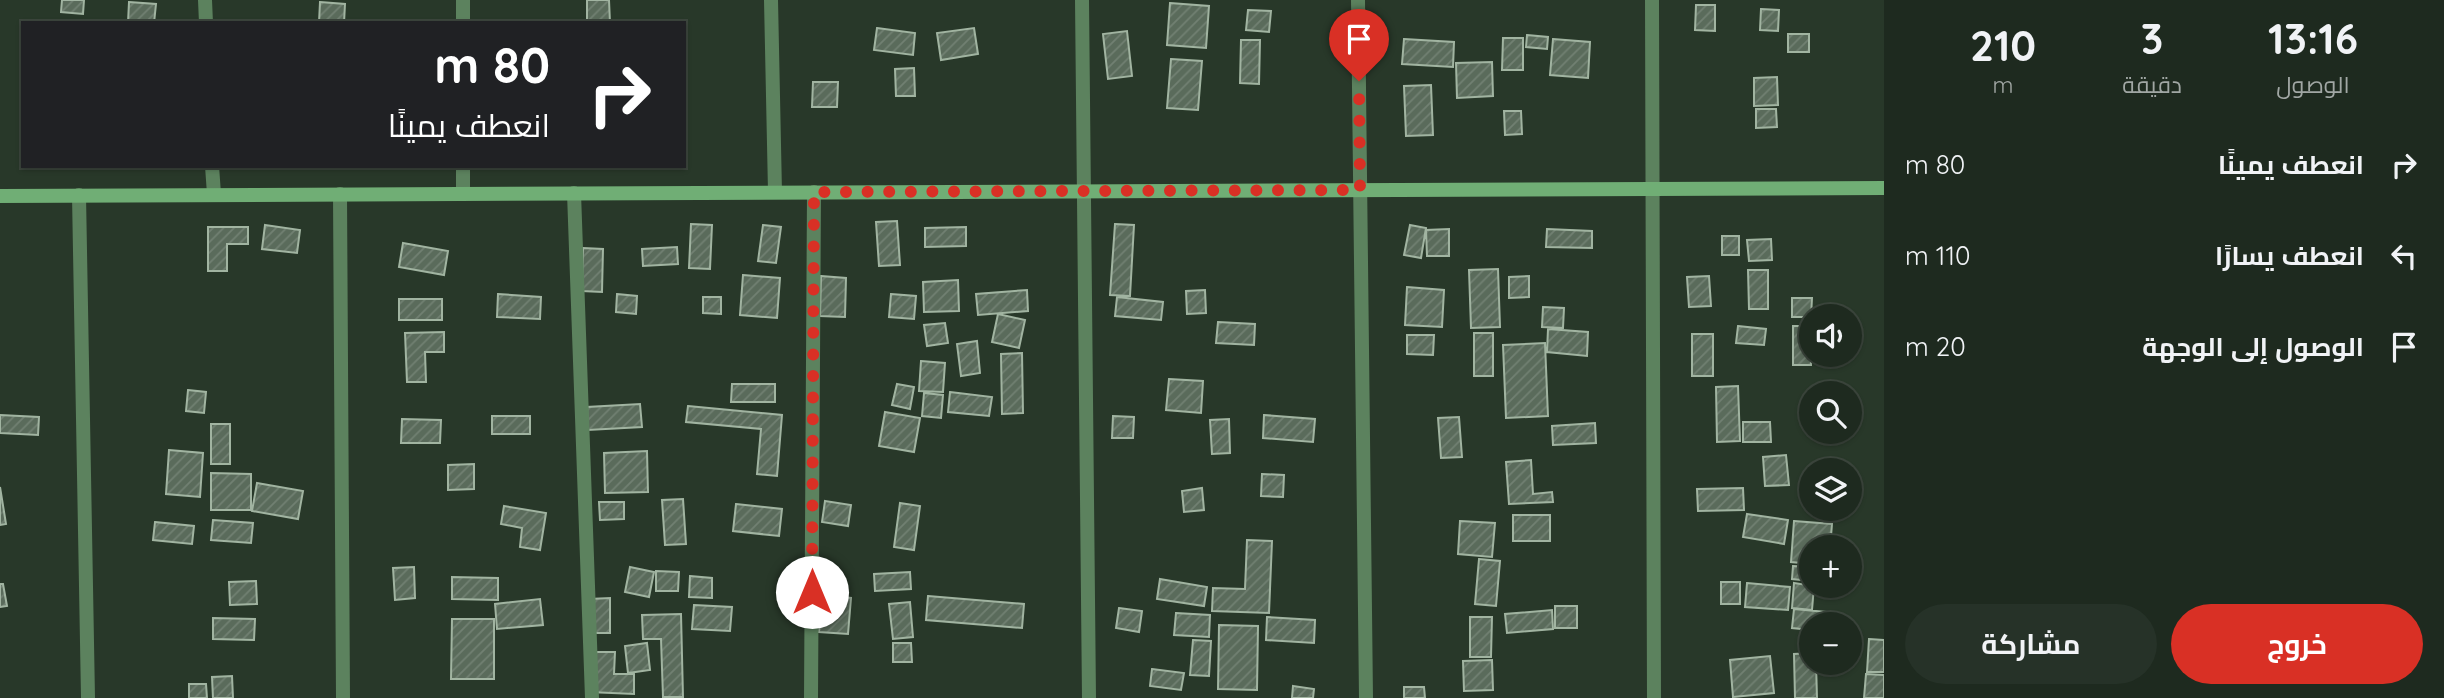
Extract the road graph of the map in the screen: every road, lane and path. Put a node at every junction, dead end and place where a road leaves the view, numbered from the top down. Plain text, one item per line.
1 (205, 0) edge
2 (463, 0) edge
3 (771, 0) edge
4 (1082, 0) edge
5 (1358, 0) edge
6 (1652, 0) edge
7 (206, 21) edge
8 (463, 21) edge
9 (212, 168) edge
10 (463, 168) edge
11 (1884, 188) edge
12 (1652, 189) junction
13 (1360, 190) junction
14 (1083, 191) junction
15 (775, 192) junction
16 (814, 192) junction
17 (574, 193) junction
18 (214, 194) junction
19 (340, 194) junction
20 (463, 194) junction
21 (0, 195) edge
22 (79, 195) junction
23 (88, 698) edge
24 (343, 698) edge
25 (592, 698) edge
26 (811, 698) edge
27 (1089, 698) edge
28 (1366, 698) edge
29 (1654, 698) edge

1 - 7 street
2 - 8 street
3 - 15 street
4 - 14 street
5 - 13 street
6 - 12 street
9 - 18 street
10 - 20 street
11 - 12 street
12 - 13 street
12 - 29 street
13 - 14 street
13 - 28 street
14 - 16 street
14 - 27 street
15 - 16 street
15 - 17 street
16 - 26 street
17 - 20 street
17 - 25 street
18 - 19 street
18 - 22 street
19 - 20 street
19 - 24 street
21 - 22 street
22 - 23 street

